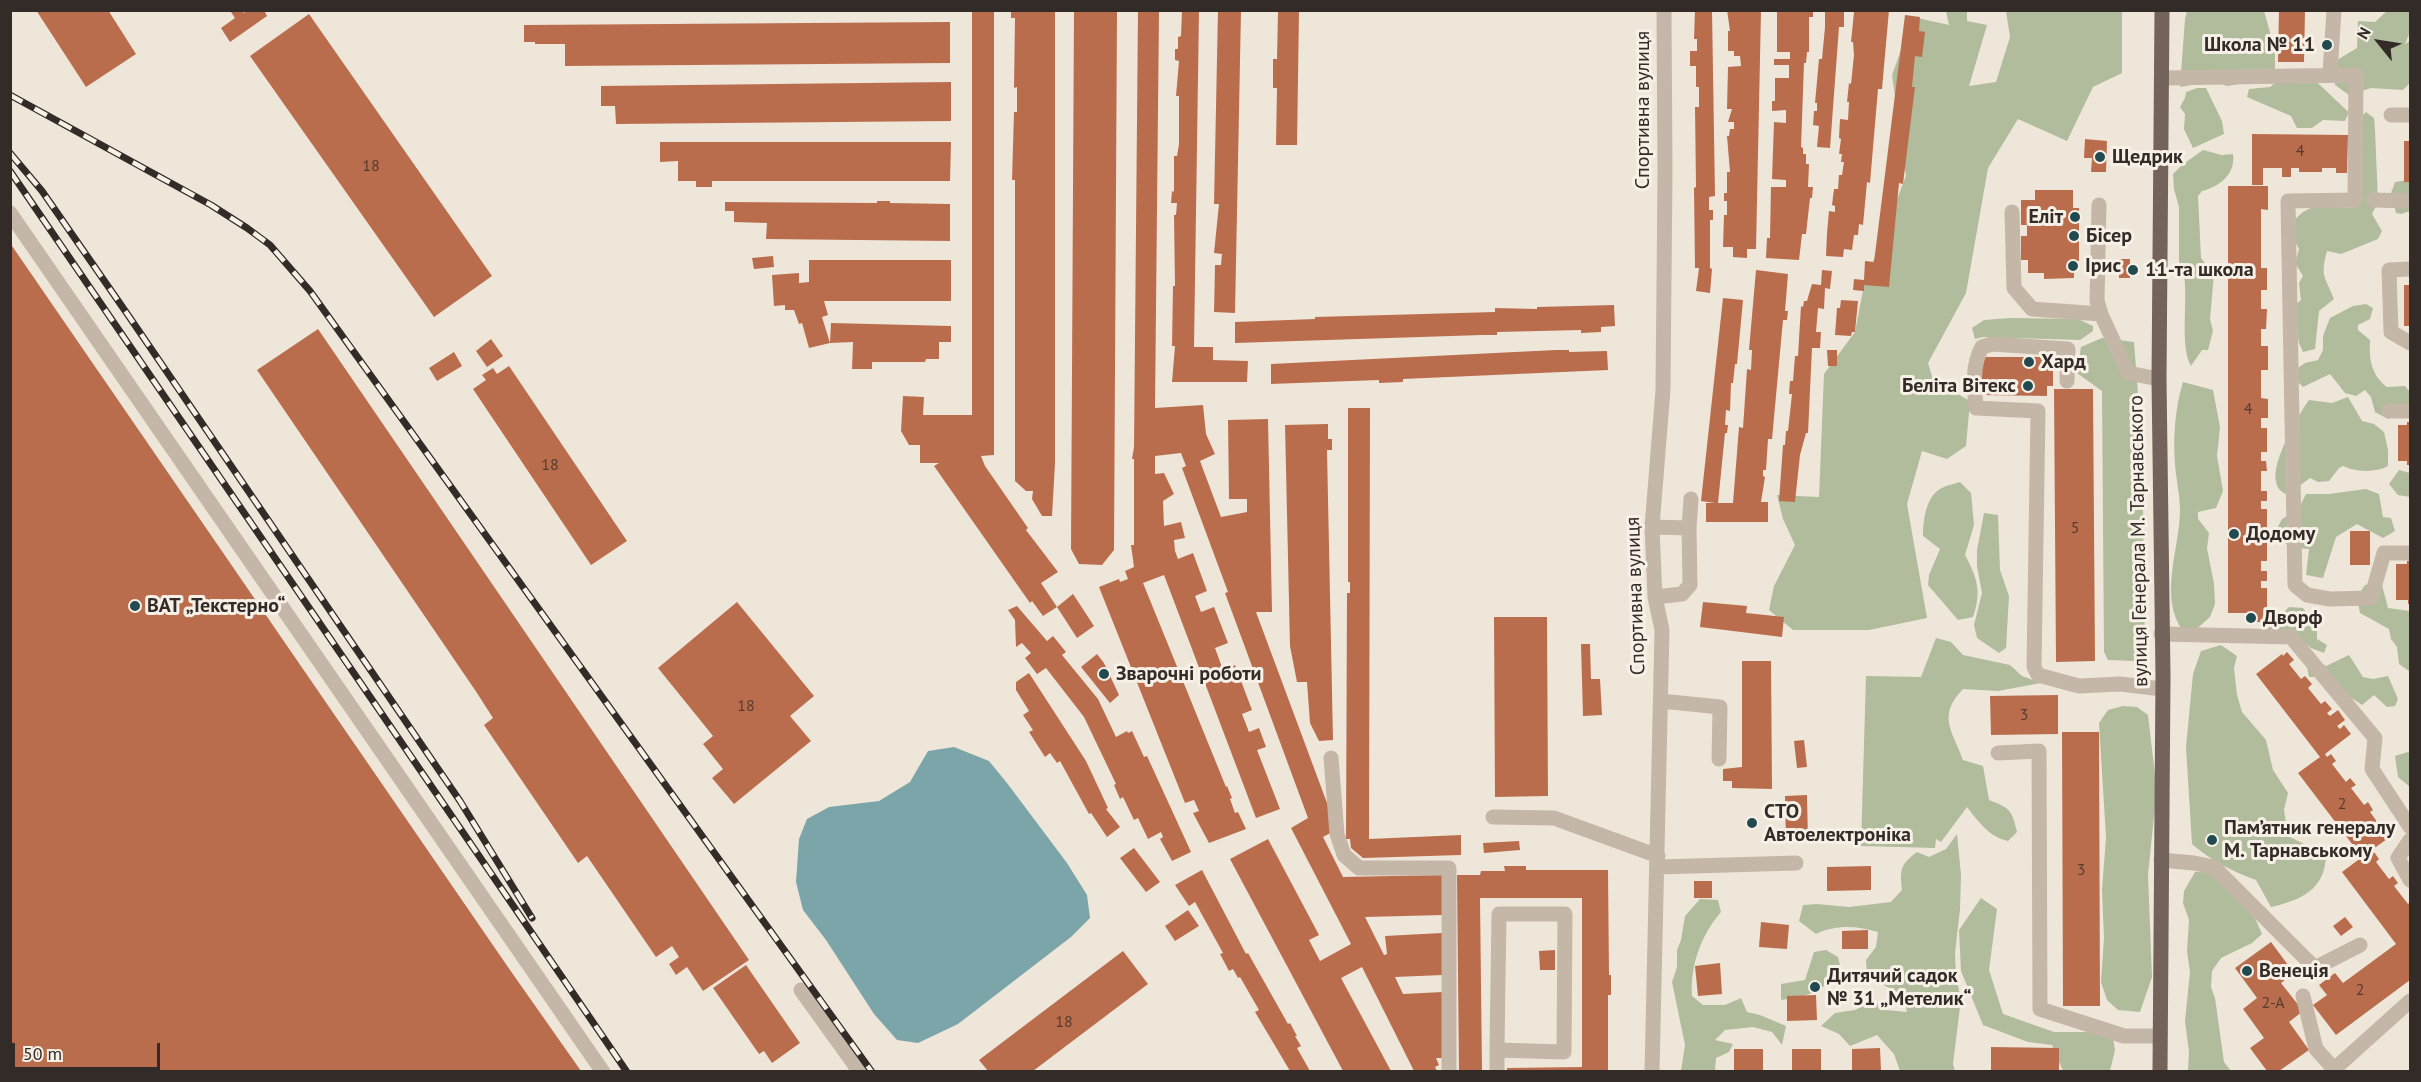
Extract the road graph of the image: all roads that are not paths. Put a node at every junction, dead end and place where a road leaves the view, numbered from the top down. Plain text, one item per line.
1 (1664, 10) edge
2 (2162, 10) edge
3 (2334, 10) edge
4 (2330, 74) junction
5 (2163, 78) junction
6 (2391, 115) dead end
7 (2410, 115) edge
8 (2373, 200) dead end
9 (2410, 201) edge
10 (2099, 205) dead end
11 (2012, 212) dead end
12 (10, 213) edge
13 (2410, 270) edge
14 (2101, 314) junction
15 (2410, 344) edge
16 (2159, 379) junction
17 (2067, 381) dead end
18 (2390, 411) dead end
19 (2410, 411) edge
20 (1691, 499) dead end
21 (1652, 527) junction
22 (1689, 528) junction
23 (2410, 553) edge
24 (1655, 597) junction
25 (2161, 634) junction
26 (2162, 689) junction
27 (1661, 701) junction
28 (1998, 753) dead end
29 (1330, 758) dead end
30 (1719, 759) dead end
31 (1493, 817) dead end
32 (2410, 827) edge
33 (2410, 840) edge
34 (2161, 860) junction
35 (1658, 861) junction
36 (1796, 863) dead end
37 (2410, 880) edge
38 (2360, 945) dead end
39 (801, 990) dead end
40 (2303, 996) dead end
41 (2410, 1001) edge
42 (2160, 1036) junction
43 (1497, 1050) junction
44 (2333, 1070) edge
45 (603, 1071) edge
46 (860, 1071) edge
47 (1449, 1071) edge
48 (1497, 1071) edge
49 (1652, 1071) edge
50 (2160, 1071) edge

1 - 21 street, Спортивна вулиця
2 - 5 main road, вулиця Генерала М. Тарнавського
3 - 4 street
4 - 5 street
4 - 23 street
5 - 16 main road, вулиця Генерала М. Тарнавського
6 - 7 street
8 - 9 street
10 - 14 street
11 - 14 street
12 - 45 street
13 - 15 street
14 - 16 street
16 - 25 main road, вулиця Генерала М. Тарнавського
17 - 26 street
18 - 19 street
20 - 22 street
21 - 22 street
21 - 24 street, Спортивна вулиця
22 - 24 street
24 - 27 street, Спортивна вулиця
25 - 26 main road, вулиця Генерала М. Тарнавського
25 - 32 street
26 - 34 main road, вулиця Генерала М. Тарнавського
27 - 30 street
27 - 35 street, Спортивна вулиця
28 - 42 street
29 - 47 street
31 - 35 street
33 - 37 street
34 - 38 street
34 - 42 main road, вулиця Генерала М. Тарнавського
35 - 36 street
35 - 49 street, Спортивна вулиця
39 - 46 street
40 - 44 street
41 - 44 street
42 - 50 main road, вулиця Генерала М. Тарнавського
43 - 43 street
43 - 48 street

